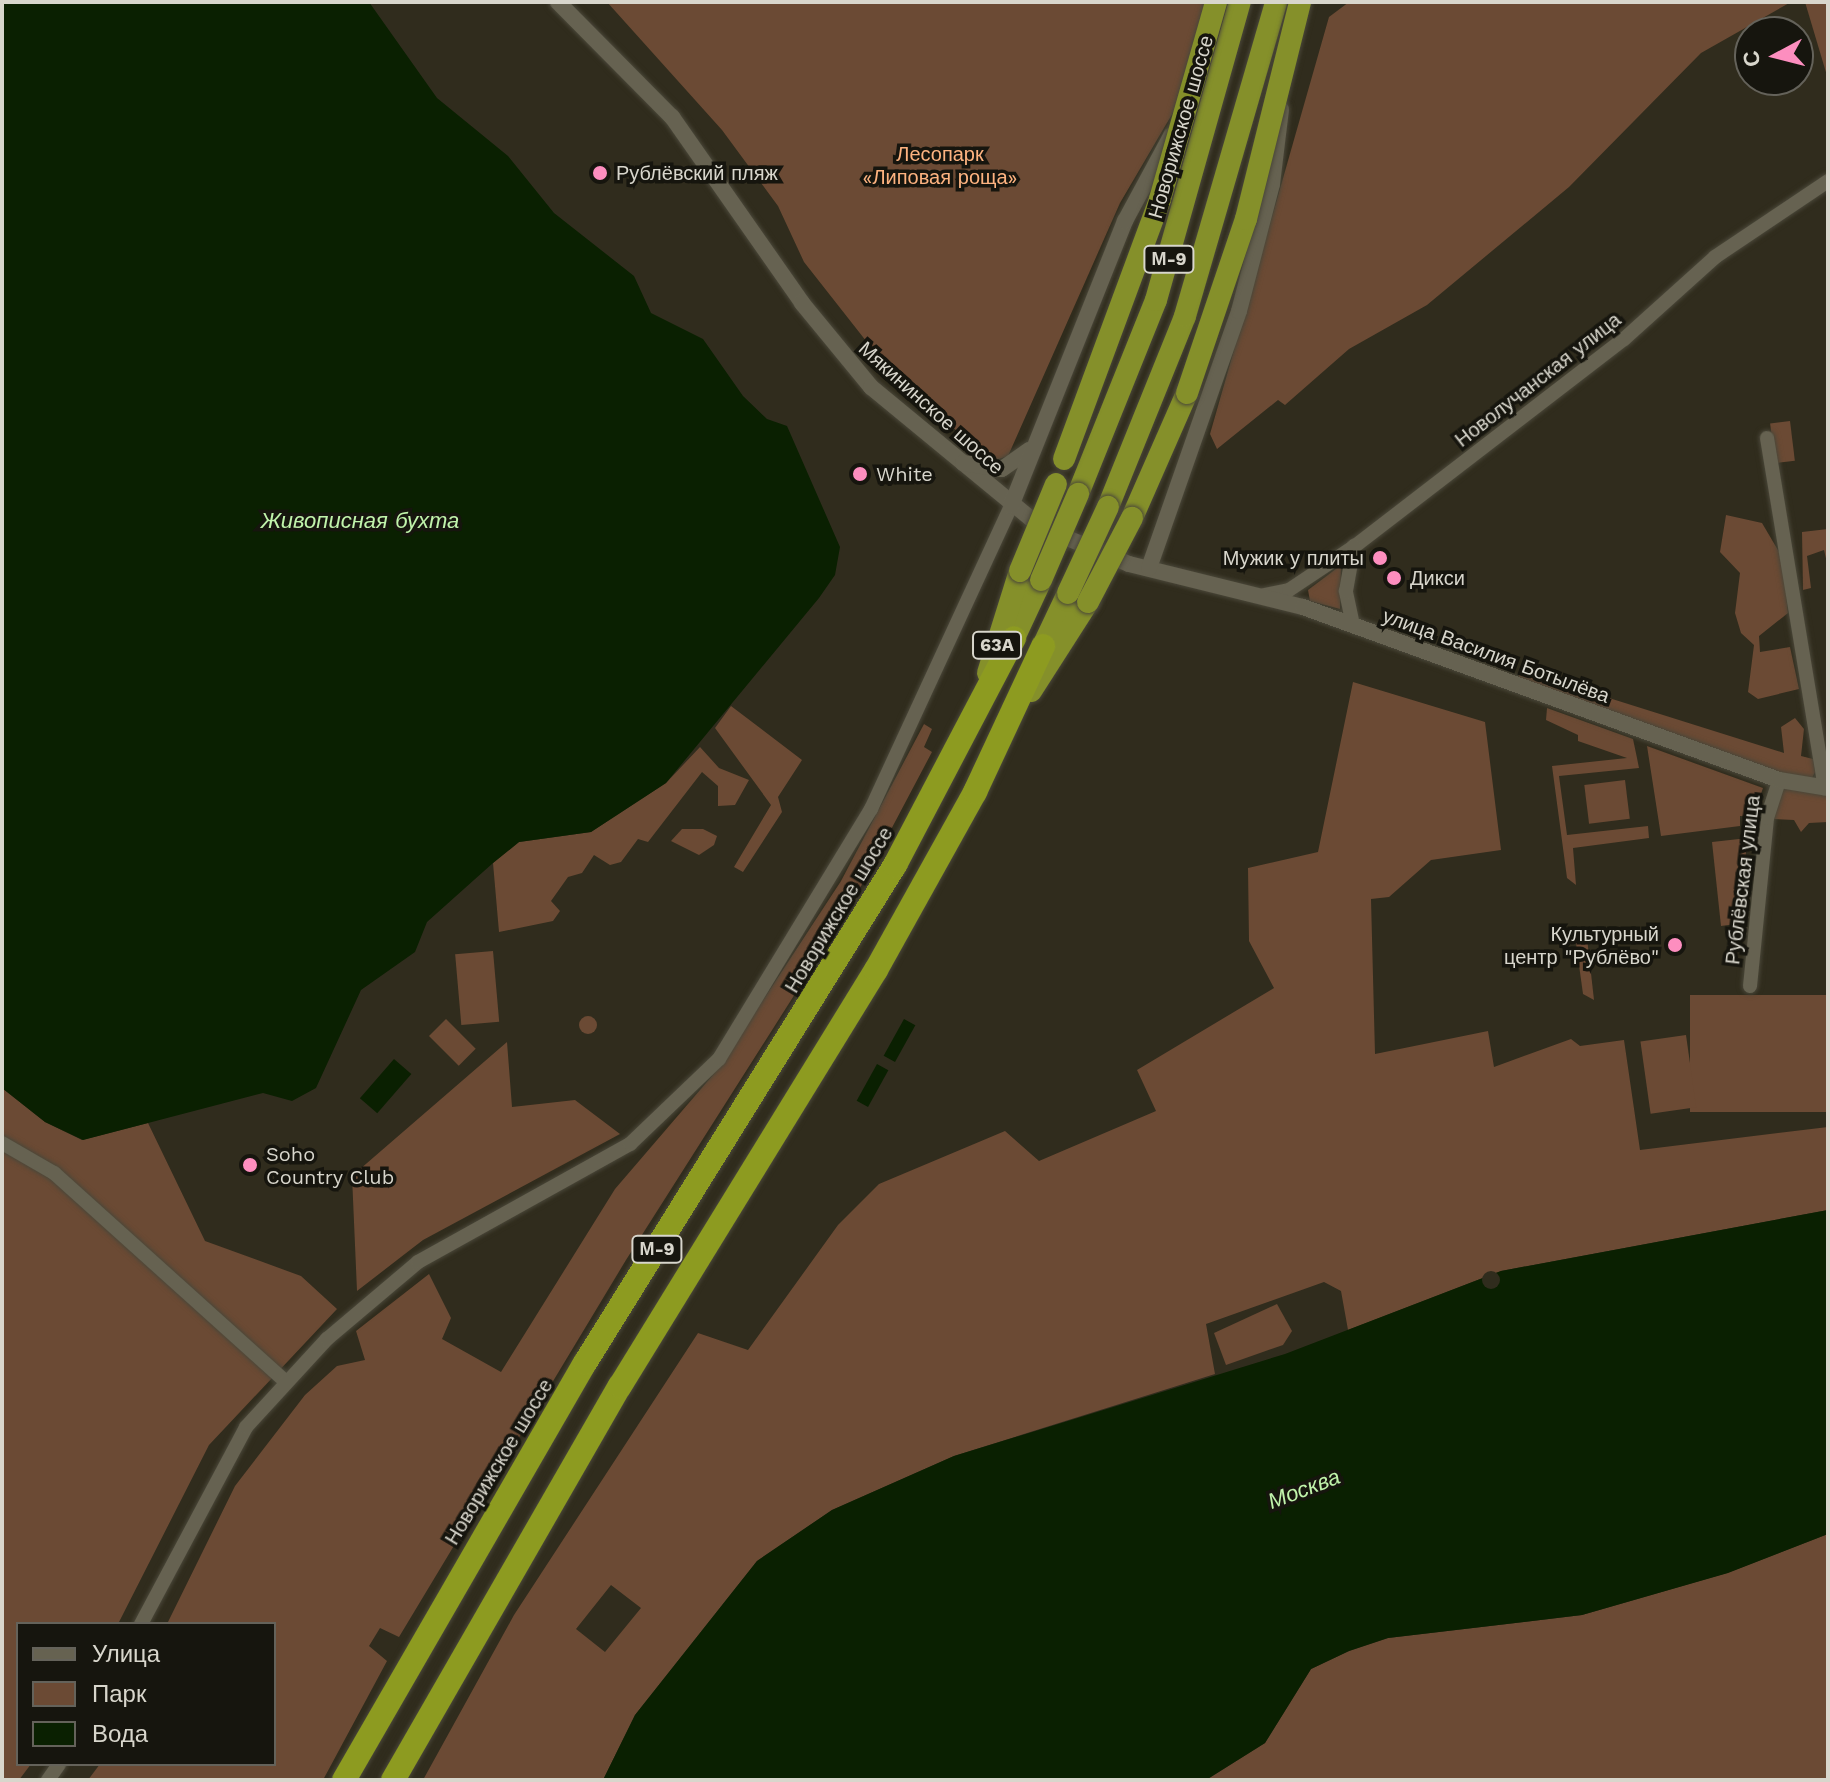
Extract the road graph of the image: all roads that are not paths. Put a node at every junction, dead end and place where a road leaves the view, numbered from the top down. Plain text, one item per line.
1 (558, 2) edge
2 (1216, 2) edge
3 (1276, 2) edge
4 (1286, 2) edge
5 (1300, 2) edge
6 (1239, 9) edge
7 (1828, 181) edge
8 (1767, 438) dead end
9 (1029, 450) junction
10 (954, 460) junction
11 (1011, 506) junction
12 (1355, 546) junction
13 (1149, 568) junction
14 (1030, 576) junction
15 (1307, 579) junction
16 (1264, 595) junction
17 (1078, 597) junction
18 (1303, 607) junction
19 (1353, 625) junction
20 (1014, 638) joint
21 (1043, 646) joint
22 (974, 719) junction
23 (1004, 732) junction
24 (1779, 780) junction
25 (1826, 788) edge
26 (1750, 986) dead end
27 (2, 1143) edge
28 (286, 1382) junction
29 (142, 1622) edge
30 (344, 1780) edge
31 (393, 1780) edge

1 - 10 street, Мякининское шоссе
2 - 14 highway, 63A, bridge
3 - 17 highway, М-9, bridge
4 - 13 street
5 - 17 highway, bridge
6 - 9 street
6 - 14 highway, Новорижское шоссе / М-9, bridge
7 - 12 street, Новолучанская улица
8 - 25 street
9 - 10 street
9 - 11 street
10 - 11 street, Мякининское шоссе
11 - 13 street, Мякининское шоссе
11 - 28 street
12 - 15 street, Новолучанская улица
12 - 19 street
13 - 16 street, улица Василия Ботылёва
14 - 20 highway, Новорижское шоссе / М-9
14 - 22 highway, 63A
15 - 16 street, Новолучанская улица
15 - 18 street
16 - 18 street, улица Василия Ботылёва
17 - 21 highway, М-9
17 - 23 highway
18 - 19 street, улица Василия Ботылёва
19 - 24 street, улица Василия Ботылёва
20 - 22 highway, Новорижское шоссе / М-9
21 - 23 highway, М-9
22 - 30 highway, Новорижское шоссе / М-9
23 - 31 highway, М-9
24 - 25 street, улица Василия Ботылёва
24 - 26 street, Рублёвская улица
27 - 28 street
28 - 29 street

